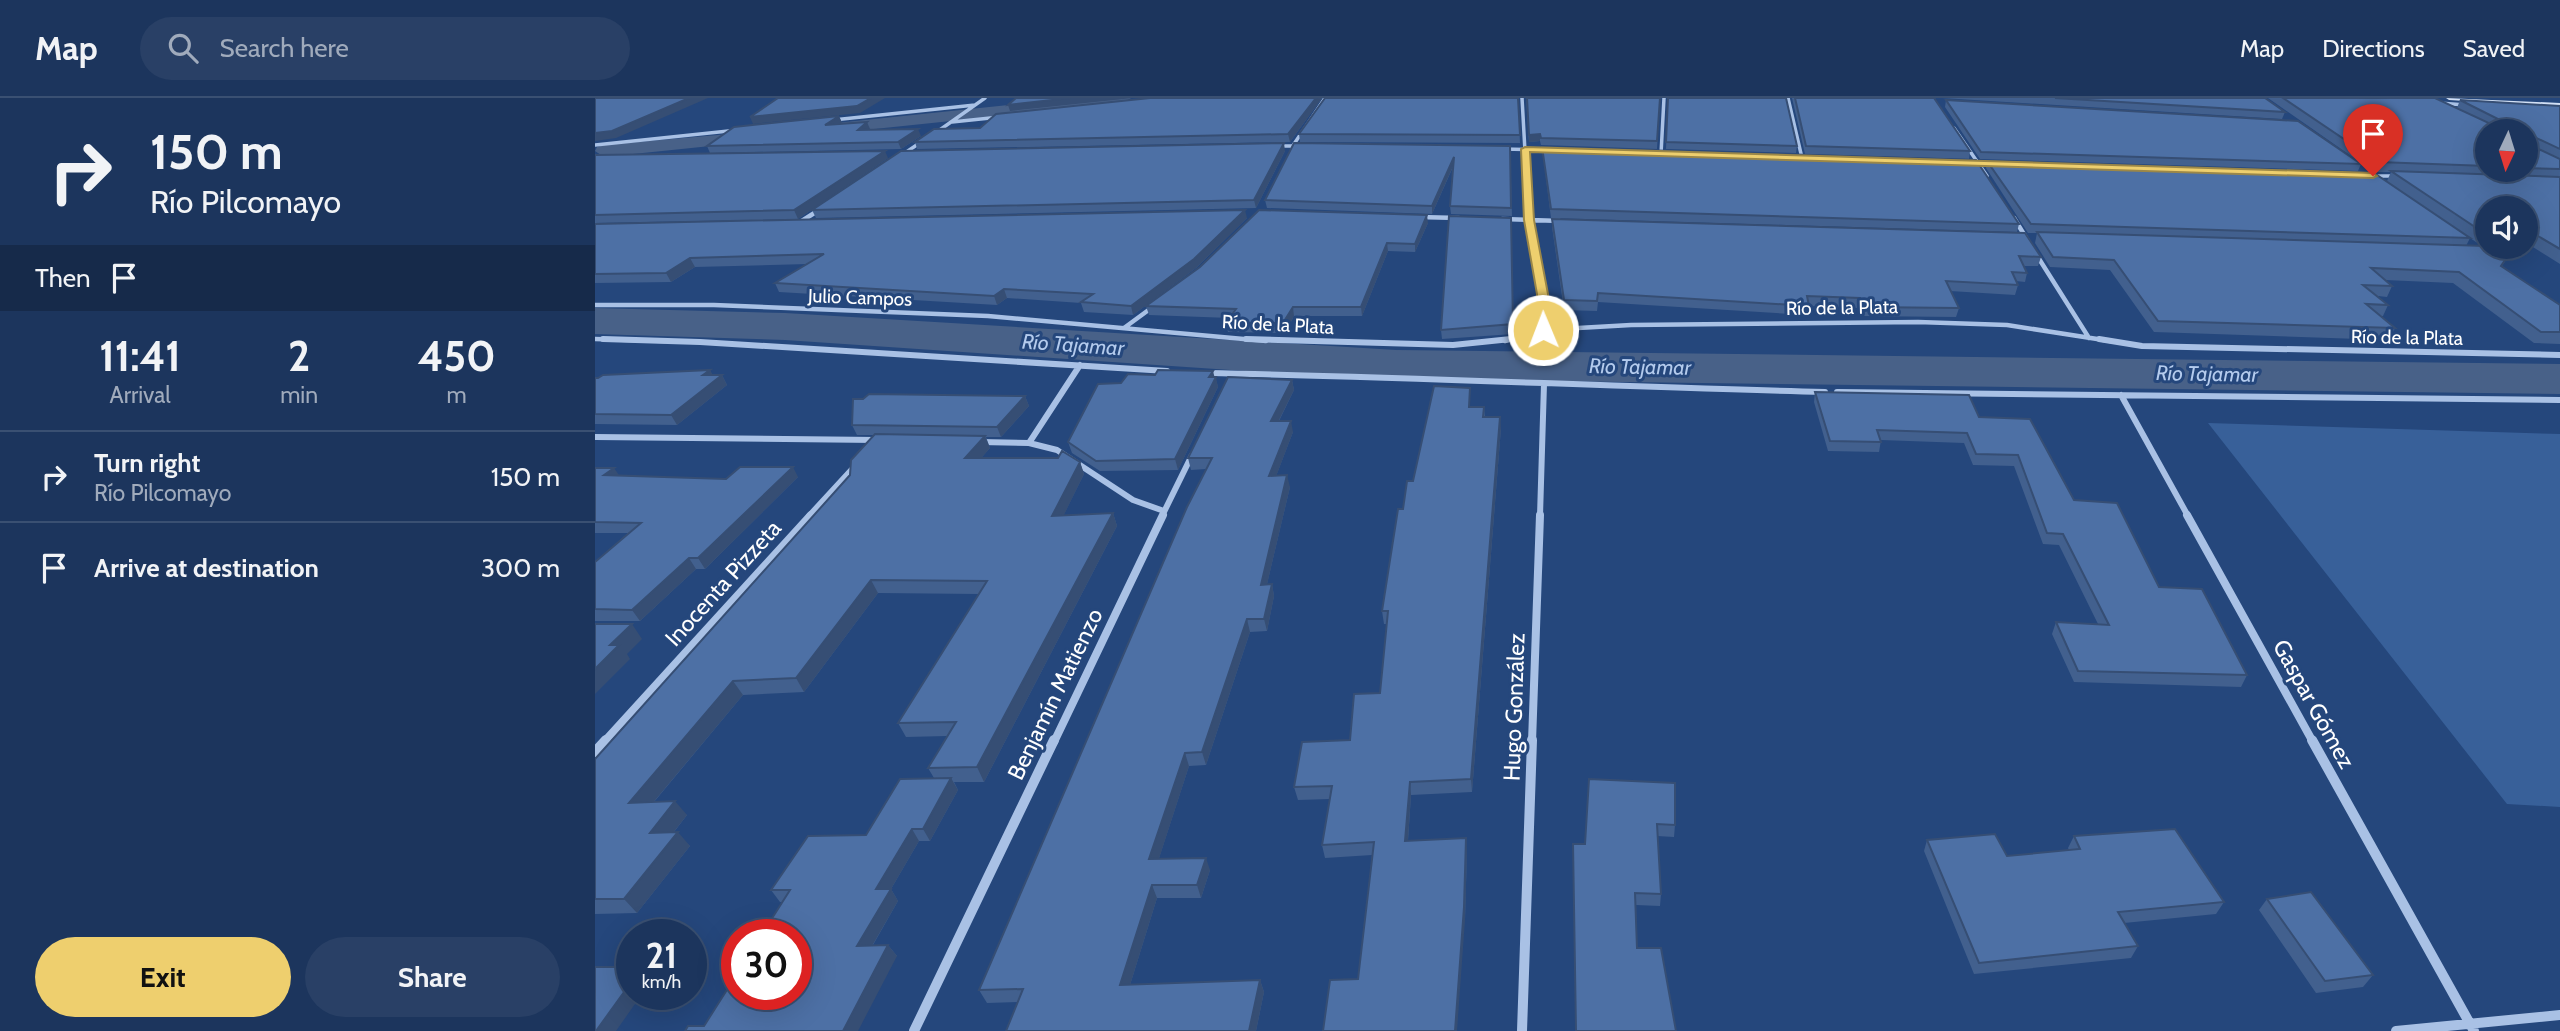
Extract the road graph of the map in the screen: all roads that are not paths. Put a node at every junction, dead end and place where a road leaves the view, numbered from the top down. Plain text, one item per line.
1 (985, 98) edge
2 (1325, 98) edge
3 (1523, 98) edge
4 (1664, 98) edge
5 (1788, 98) edge
6 (2449, 98) edge
7 (2531, 98) edge
8 (2560, 103) edge
9 (975, 105) junction
10 (2446, 109) edge
11 (2560, 111) edge
12 (1003, 117) edge
13 (823, 121) edge
14 (950, 122) junction
15 (1950, 122) edge
16 (739, 130) edge
17 (597, 146) edge
18 (1265, 146) edge
19 (1292, 146) junction
20 (1306, 146) edge
21 (1498, 149) edge
22 (1525, 149) junction
23 (1553, 150) edge
24 (1648, 154) edge
25 (916, 155) edge
26 (1287, 157) edge
27 (1789, 158) edge
28 (1802, 158) junction
29 (1815, 158) edge
30 (1965, 162) edge
31 (1978, 163) junction
32 (1992, 163) edge
33 (2362, 168) edge
34 (2360, 175) edge
35 (2373, 176) junction
36 (2400, 177) edge
37 (1991, 183) edge
38 (2384, 183) edge
39 (821, 209) edge
40 (2011, 215) edge
41 (1408, 217) edge
42 (1462, 218) edge
43 (1489, 219) edge
44 (1529, 220) junction
45 (1570, 221) edge
46 (797, 224) junction
47 (811, 224) edge
48 (784, 225) edge
49 (2011, 235) edge
50 (2025, 236) junction
51 (2038, 236) edge
52 (1161, 301) edge
53 (595, 305) edge
54 (1124, 328) junction
55 (1543, 330) junction
56 (2089, 338) junction
57 (595, 339) edge
58 (2560, 355) edge
59 (1080, 365) junction
60 (1180, 372) edge
61 (1203, 373) edge
62 (1231, 374) junction
63 (1544, 384) junction
64 (1225, 387) edge
65 (2121, 395) junction
66 (2560, 400) edge
67 (595, 437) edge
68 (975, 442) edge
69 (1029, 443) junction
70 (1195, 449) edge
71 (870, 450) edge
72 (861, 460) edge
73 (1164, 511) junction
74 (595, 752) edge
75 (2560, 1015) edge
76 (2471, 1026) edge
77 (914, 1031) edge
78 (1522, 1031) edge
79 (2396, 1031) edge

1 - 9 street
2 - 19 street
3 - 22 street
4 - 24 street
5 - 28 street
6 - 8 main road
7 - 8 main road
9 - 13 street
9 - 14 street
10 - 11 street
12 - 14 street
14 - 25 street
15 - 31 street
16 - 17 street
18 - 19 street
19 - 20 street
19 - 26 street
21 - 22 street
22 - 23 street
22 - 44 street
27 - 28 street
28 - 29 street
30 - 31 street
31 - 32 street
31 - 37 street
33 - 35 street
34 - 35 street
35 - 36 street
35 - 38 street
39 - 46 street
40 - 50 street
41 - 42 street
43 - 44 street
44 - 45 street
44 - 55 street
46 - 47 street
46 - 48 street
49 - 50 street
50 - 51 street
50 - 56 street
52 - 54 street
53 - 54 street, Julio Campos
54 - 55 street, Río de la Plata
55 - 56 street, Río de la Plata
56 - 58 street, Río de la Plata
57 - 59 street
59 - 60 street
59 - 69 street
61 - 62 street
62 - 63 street
62 - 64 street
63 - 65 street
63 - 78 street, Hugo González
65 - 66 street
65 - 76 street, Gaspar Gómez
67 - 71 street
68 - 69 street
69 - 73 street
70 - 73 street, Benjamín Matienzo
72 - 74 street, Inocenta Pizzeta
73 - 77 street, Benjamín Matienzo
75 - 76 street
76 - 79 street

